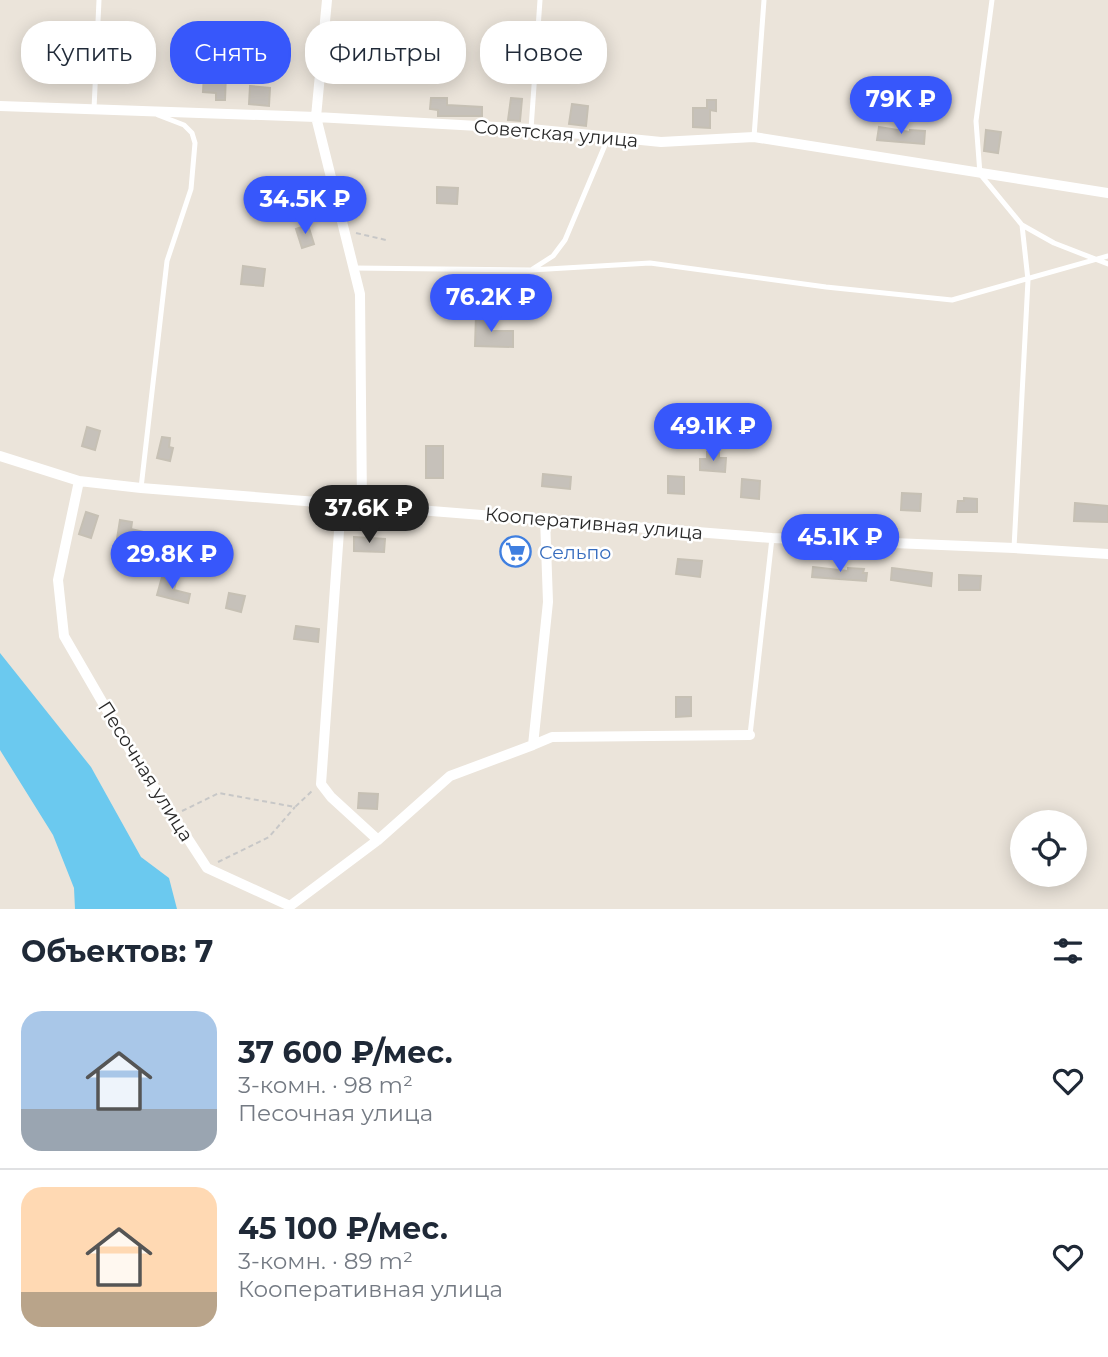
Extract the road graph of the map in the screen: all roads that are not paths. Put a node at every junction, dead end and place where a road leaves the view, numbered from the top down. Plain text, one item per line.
1 (99, 0) edge
2 (327, 0) edge
3 (540, 0) edge
4 (764, 0) edge
5 (992, 0) edge
6 (0, 106) edge
7 (94, 111) junction
8 (152, 113) junction
9 (316, 117) junction
10 (531, 129) junction
11 (754, 137) junction
12 (608, 138) junction
13 (980, 174) junction
14 (1108, 193) edge
15 (1022, 225) junction
16 (1108, 256) edge
17 (1099, 260) junction
18 (1108, 264) edge
19 (354, 268) junction
20 (531, 270) junction
21 (1028, 280) junction
22 (0, 456) edge
23 (79, 481) junction
24 (141, 488) junction
25 (341, 503) junction
26 (362, 506) junction
27 (545, 518) junction
28 (772, 538) junction
29 (1014, 548) junction
30 (1108, 554) edge
31 (750, 735) joint
32 (533, 745) junction
33 (378, 840) junction

1 - 7 lane
2 - 9 street
3 - 10 lane
4 - 11 lane
5 - 13 lane
6 - 7 street, Советская улица
7 - 8 street, Советская улица
8 - 9 street, Советская улица
8 - 24 lane
9 - 10 street, Советская улица
9 - 19 street
10 - 12 street, Советская улица
11 - 12 street, Советская улица
11 - 13 street, Советская улица
12 - 20 lane
13 - 14 street, Советская улица
13 - 15 lane
15 - 17 lane
15 - 21 lane
16 - 17 lane
17 - 18 lane
17 - 21 lane
19 - 20 lane
19 - 26 street
20 - 21 lane
21 - 29 lane
22 - 23 street, Кооперативная улица
23 - 24 street, Кооперативная улица
23 - 33 street, Песочная улица
24 - 25 street, Кооперативная улица
25 - 26 street, Кооперативная улица
25 - 33 street
26 - 27 street, Кооперативная улица
27 - 28 street, Кооперативная улица
27 - 32 street
28 - 29 street, Кооперативная улица
28 - 31 lane
29 - 30 street, Кооперативная улица
31 - 32 street
32 - 33 street

